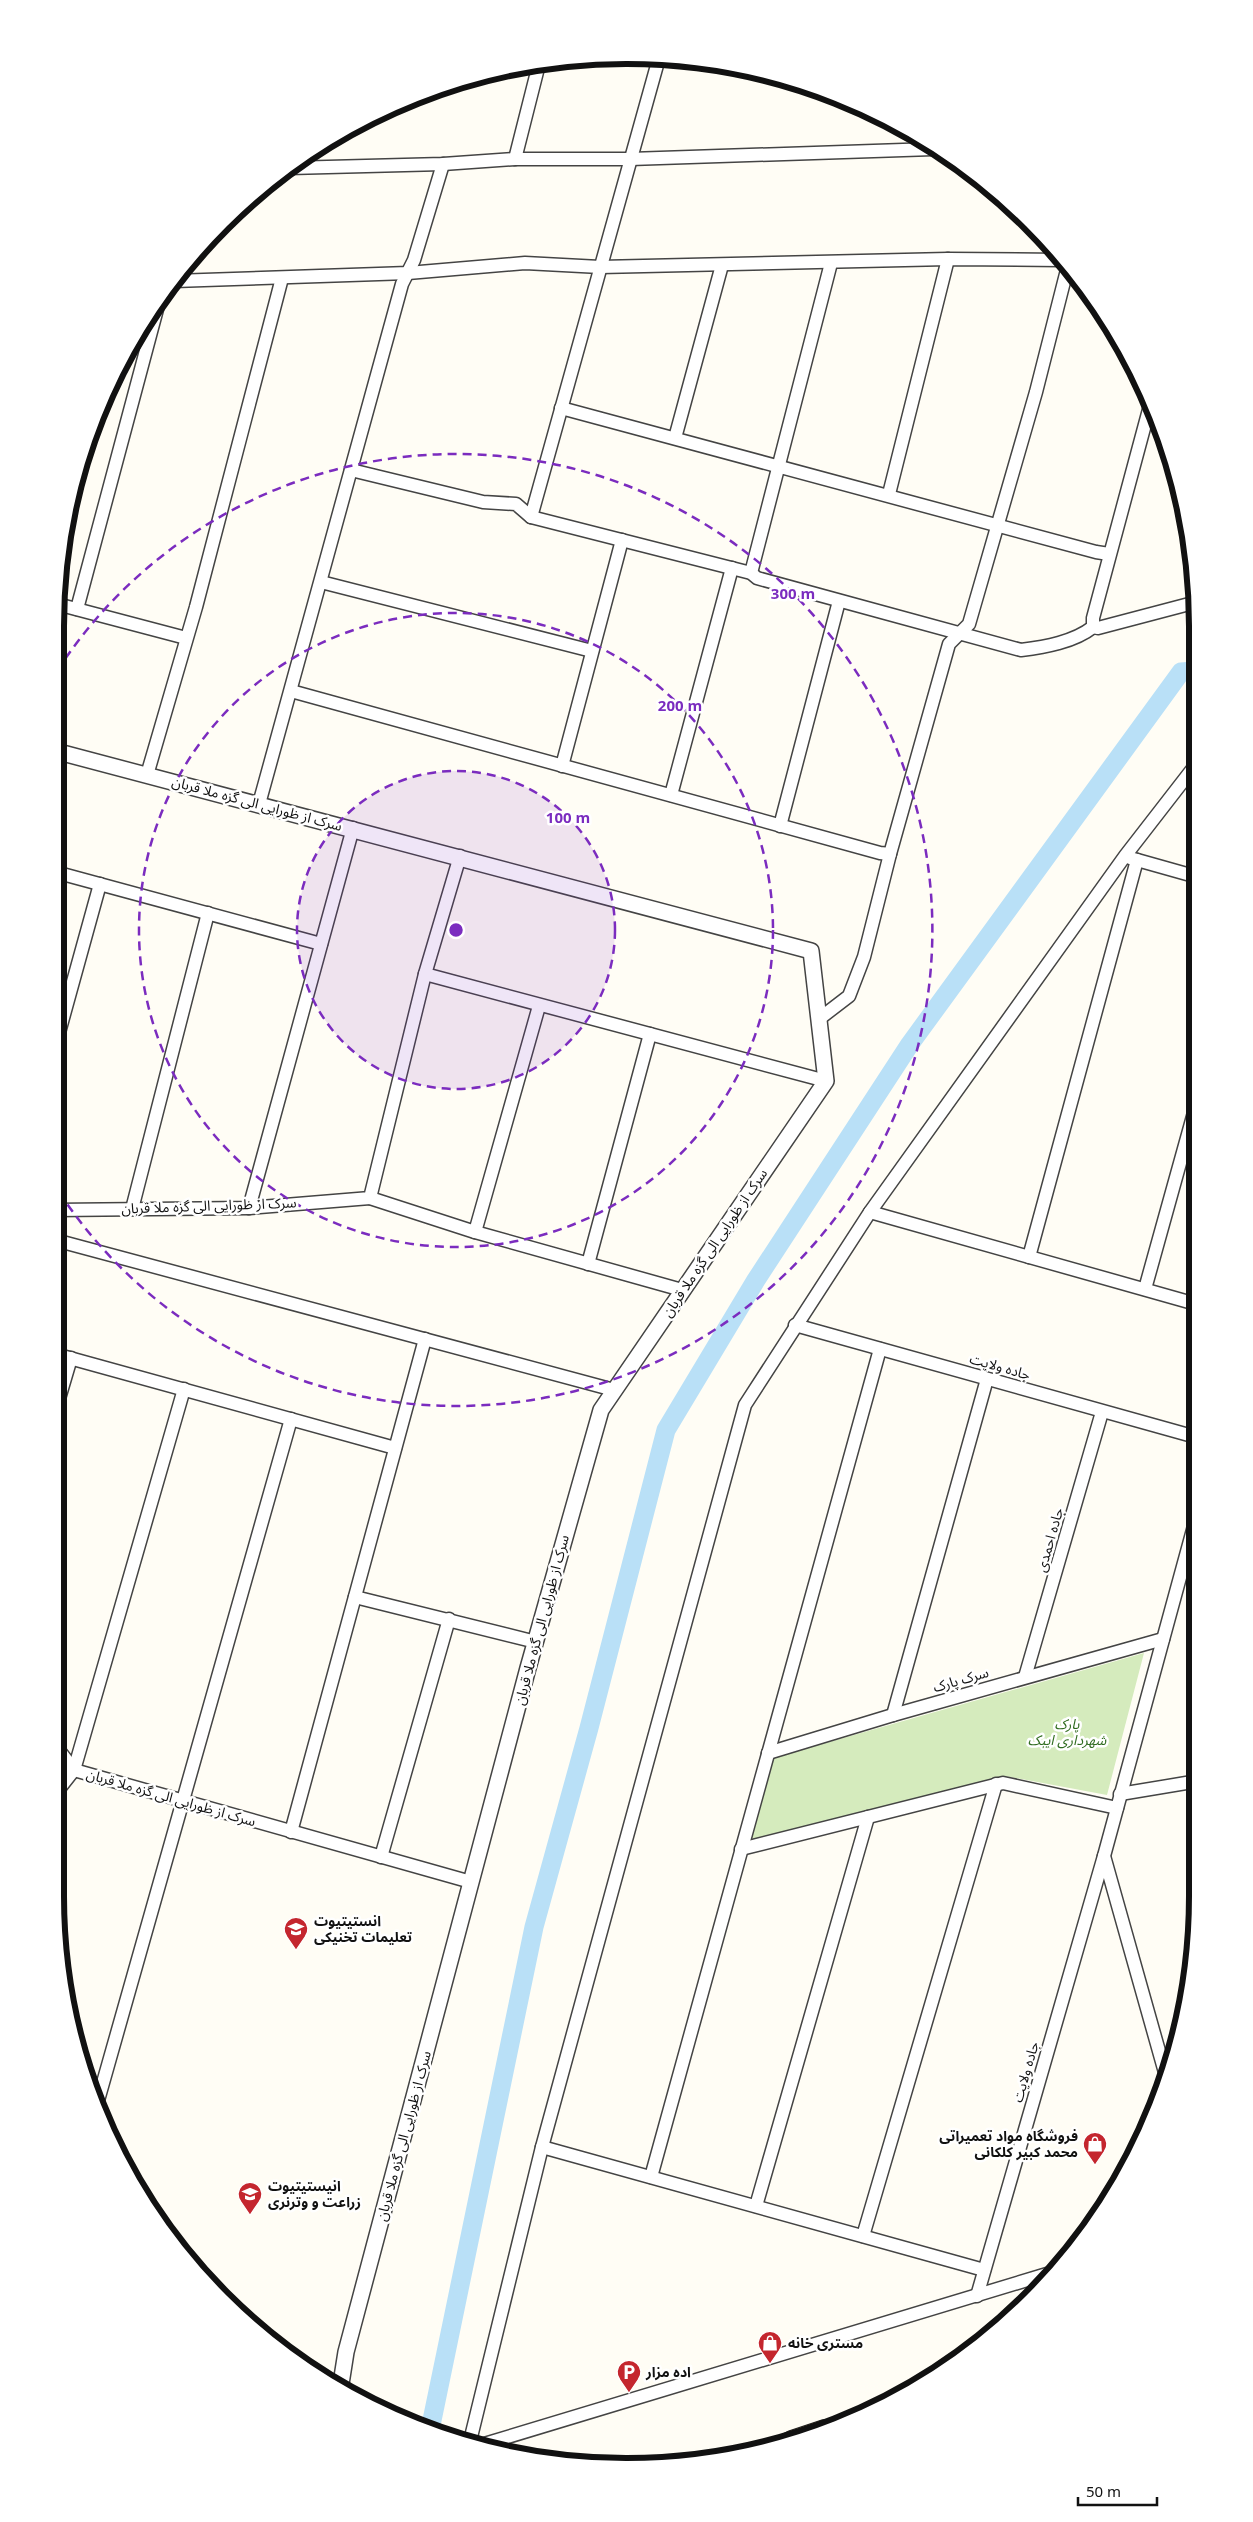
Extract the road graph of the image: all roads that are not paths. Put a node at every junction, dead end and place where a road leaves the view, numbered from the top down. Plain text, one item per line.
1 (657, 65) edge
2 (537, 72) edge
3 (924, 149) edge
4 (515, 159) junction
5 (630, 159) junction
6 (443, 164) junction
7 (302, 168) edge
8 (948, 260) junction
9 (1054, 260) edge
10 (831, 263) junction
11 (722, 265) junction
12 (600, 267) junction
13 (408, 273) junction
14 (1066, 275) edge
15 (282, 278) junction
16 (183, 281) edge
17 (154, 322) edge
18 (561, 408) junction
19 (1147, 415) edge
20 (675, 438) junction
21 (779, 465) junction
22 (351, 470) junction
23 (889, 494) junction
24 (531, 517) junction
25 (998, 526) junction
26 (622, 540) junction
27 (1109, 554) junction
28 (732, 568) junction
29 (751, 573) junction
30 (321, 582) junction
31 (839, 601) junction
32 (1188, 604) edge
33 (65, 606) edge
34 (78, 609) junction
35 (1093, 627) junction
36 (959, 633) junction
37 (186, 638) junction
38 (592, 652) junction
39 (291, 691) junction
40 (64, 753) edge
41 (562, 766) junction
42 (147, 775) junction
43 (1189, 775) edge
44 (671, 795) junction
45 (259, 804) junction
46 (780, 826) junction
47 (353, 828) junction
48 (890, 854) junction
49 (460, 856) junction
50 (1131, 858) junction
51 (64, 874) edge
52 (1189, 875) edge
53 (100, 884) junction
54 (208, 913) junction
55 (321, 944) junction
56 (425, 974) junction
57 (539, 1006) junction
58 (64, 1014) edge
59 (819, 1019) junction
60 (650, 1034) junction
61 (826, 1081) junction
62 (1189, 1131) edge
63 (370, 1198) junction
64 (249, 1208) junction
65 (132, 1209) junction
66 (64, 1210) edge
67 (870, 1212) junction
68 (475, 1232) junction
69 (64, 1242) edge
70 (1029, 1257) junction
71 (588, 1264) junction
72 (1145, 1289) junction
73 (682, 1290) junction
74 (1189, 1302) edge
75 (796, 1326) junction
76 (425, 1339) junction
77 (880, 1348) junction
78 (64, 1356) edge
79 (70, 1358) junction
80 (987, 1378) junction
81 (64, 1380) edge
82 (184, 1390) junction
83 (614, 1390) junction
84 (1102, 1412) junction
85 (291, 1419) junction
86 (1189, 1435) edge
87 (395, 1448) junction
88 (1189, 1544) edge
89 (355, 1597) junction
90 (449, 1620) junction
91 (1163, 1639) junction
92 (536, 1642) junction
93 (1025, 1678) junction
94 (893, 1715) junction
95 (768, 1753) junction
96 (64, 1757) edge
97 (74, 1770) junction
98 (1189, 1782) edge
99 (64, 1783) edge
100 (996, 1784) junction
101 (1120, 1794) junction
102 (181, 1802) junction
103 (1117, 1808) junction
104 (868, 1817) junction
105 (291, 1832) junction
106 (741, 1849) junction
107 (1104, 1856) junction
108 (381, 1857) junction
109 (471, 1882) junction
110 (1163, 2064) edge
111 (100, 2091) edge
112 (542, 2147) junction
113 (651, 2177) junction
114 (756, 2206) junction
115 (862, 2236) junction
116 (984, 2270) junction
117 (1041, 2276) edge
118 (977, 2296) junction
119 (341, 2381) edge
120 (471, 2436) edge
121 (492, 2442) edge

1 - 5 street
2 - 4 street
3 - 5 street
4 - 5 street
4 - 6 street
5 - 12 street
6 - 7 street
6 - 13 street
8 - 9 street
8 - 10 street
8 - 23 street
10 - 11 street
10 - 21 street
11 - 12 street
11 - 20 street
12 - 13 street
12 - 18 street
13 - 15 street
13 - 22 street
14 - 25 street
15 - 16 street
15 - 37 street
17 - 34 street
18 - 20 street
18 - 24 street
19 - 27 street
20 - 21 street
21 - 23 street
21 - 29 street
22 - 24 street
22 - 30 street
23 - 25 street
24 - 26 street
25 - 27 street
25 - 36 street
26 - 28 street
26 - 38 street
27 - 35 street
28 - 29 street
28 - 44 street
29 - 31 street
30 - 38 street
30 - 39 street
31 - 36 street
31 - 46 street
32 - 35 street
33 - 34 street
34 - 37 street
35 - 36 street
36 - 48 street
37 - 42 street
38 - 41 street
39 - 41 street
39 - 45 street
40 - 42 street, سرک از ظورایی الی گزه ملا قربان
41 - 44 street
42 - 45 street, سرک از ظورایی الی گزه ملا قربان
43 - 50 street
44 - 46 street
45 - 47 street, سرک از ظورایی الی گزه ملا قربان
46 - 48 street
47 - 49 street, سرک از ظورایی الی گزه ملا قربان
47 - 55 street
48 - 59 street
49 - 56 street
49 - 59 street, سرک از ظورایی الی گزه ملا قربان
50 - 52 street
50 - 67 street
50 - 70 street
51 - 53 street
53 - 54 street
53 - 58 street
54 - 55 street
54 - 65 street
55 - 64 street
56 - 57 street
56 - 63 street
57 - 60 street
57 - 68 street
59 - 61 street, سرک از ظورایی الی گزه ملا قربان
60 - 61 street
60 - 71 street
61 - 73 street, سرک از ظورایی الی گزه ملا قربان
62 - 72 street
63 - 64 street, سرک از ظورایی الی گزه ملا قربان
63 - 68 street
64 - 65 street, سرک از ظورایی الی گزه ملا قربان
65 - 66 street, سرک از ظورایی الی گزه ملا قربان
67 - 70 street
67 - 75 street
68 - 71 street
69 - 76 street
70 - 72 street
71 - 73 street
72 - 74 street
73 - 83 street, سرک از ظورایی الی گزه ملا قربان
75 - 77 street, جاده ولایت
75 - 112 street
76 - 83 street
76 - 87 street
77 - 80 street, جاده ولایت
77 - 95 street
78 - 79 street
79 - 81 street
79 - 82 street
80 - 84 street, جاده ولایت
80 - 94 street
82 - 85 street
82 - 97 street
83 - 92 street, سرک از ظورایی الی گزه ملا قربان
84 - 86 street, جاده ولایت
84 - 93 street, جاده احمدی
85 - 87 street
85 - 102 street
87 - 89 street
88 - 91 street, جاده ولایت
89 - 90 street
89 - 105 street
90 - 92 street
90 - 108 street
91 - 93 street, سرک پارک
91 - 101 street, جاده ولایت
92 - 109 street, سرک از ظورایی الی گزه ملا قربان
93 - 94 street, سرک پارک
94 - 95 street, سرک پارک
95 - 106 street
96 - 97 street, سرک از ظورایی الی گزه ملا قربان
97 - 99 street
97 - 102 street, سرک از ظورایی الی گزه ملا قربان
98 - 101 street
100 - 103 street
100 - 104 street
100 - 115 street
101 - 103 street, جاده ولایت
102 - 105 street, سرک از ظورایی الی گزه ملا قربان
102 - 111 street
103 - 107 street, جاده ولایت
104 - 106 street
104 - 114 street
105 - 108 street, سرک از ظورایی الی گزه ملا قربان
106 - 113 street
107 - 110 street
107 - 116 street, جاده ولایت
108 - 109 street, سرک از ظورایی الی گزه ملا قربان
109 - 119 street, سرک از ظورایی الی گزه ملا قربان
112 - 113 street
112 - 120 street
113 - 114 street
114 - 115 street
115 - 116 street
116 - 118 street, جاده ولایت
117 - 118 street
118 - 121 street

